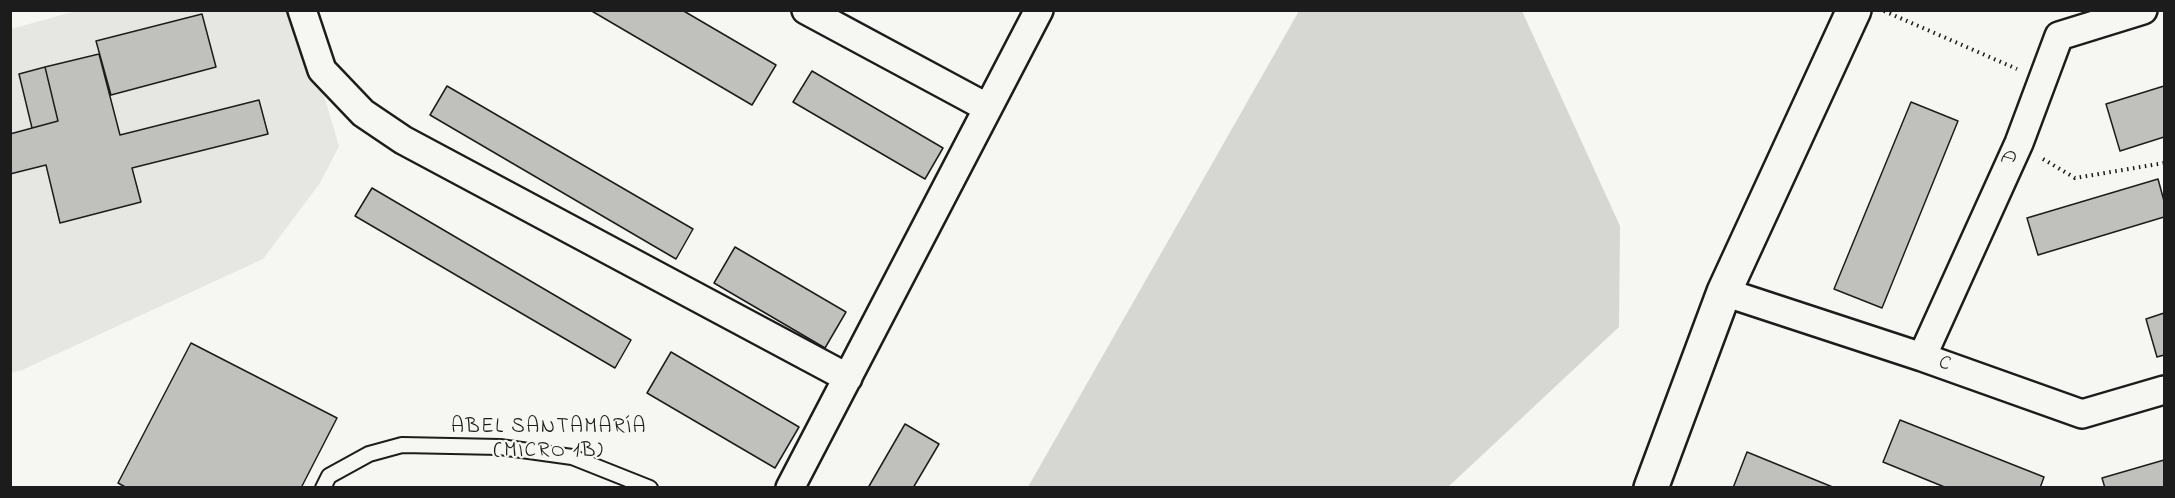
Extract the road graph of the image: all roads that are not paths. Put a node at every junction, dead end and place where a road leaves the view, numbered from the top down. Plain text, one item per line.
1 (302, 10) edge
2 (806, 10) edge
3 (1039, 10) edge
4 (1854, 10) edge
5 (2143, 10) edge
6 (988, 108) junction
7 (1724, 292) junction
8 (1922, 357) junction
9 (848, 378) junction
10 (2164, 390) edge
11 (323, 488) edge
12 (650, 488) edge
13 (790, 488) edge
14 (1651, 488) edge

1 - 9 street
2 - 6 street
3 - 6 street
4 - 7 street
5 - 8 street, D
6 - 9 street
7 - 8 street, C
7 - 14 street
8 - 10 street, C
9 - 13 street
11 - 12 lane

